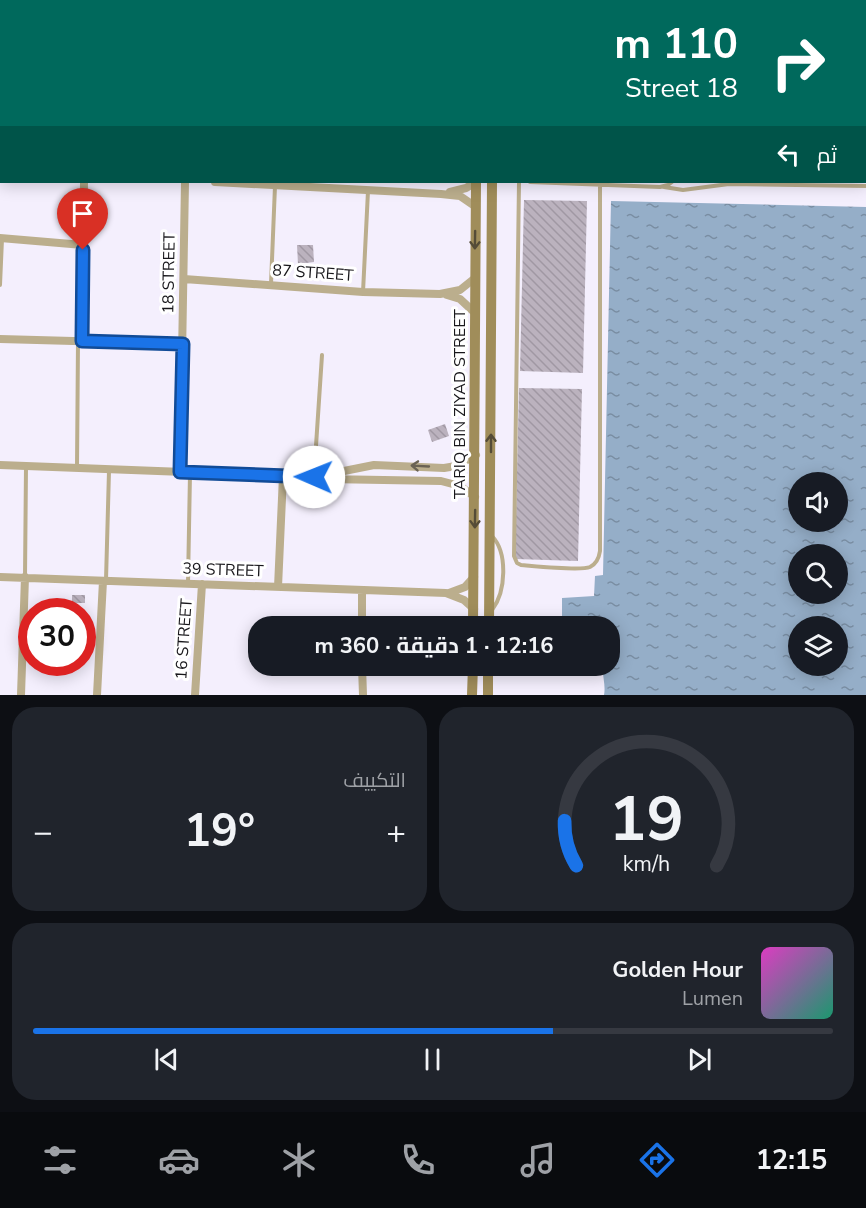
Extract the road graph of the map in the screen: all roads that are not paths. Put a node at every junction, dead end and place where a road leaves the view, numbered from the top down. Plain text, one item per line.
1 (84, 183) edge
2 (186, 183) edge
3 (230, 183) edge
4 (474, 183) edge
5 (476, 183) edge
6 (492, 183) edge
7 (519, 183) edge
8 (553, 183) edge
9 (670, 183) edge
10 (600, 185) junction
11 (275, 186) junction
12 (368, 186) edge
13 (866, 186) edge
14 (664, 187) junction
15 (441, 194) junction
16 (476, 207) junction
17 (492, 208) junction
18 (1, 238) edge
19 (83, 245) junction
20 (475, 278) junction
21 (184, 279) junction
22 (0, 285) edge
23 (271, 286) junction
24 (363, 292) junction
25 (441, 294) junction
26 (474, 312) junction
27 (0, 339) edge
28 (80, 341) junction
29 (183, 344) junction
30 (322, 355) dead end
31 (476, 455) junction
32 (0, 465) edge
33 (26, 466) junction
34 (77, 468) junction
35 (109, 469) junction
36 (180, 472) junction
37 (190, 472) junction
38 (283, 476) junction
39 (314, 477) junction
40 (475, 497) junction
41 (0, 577) edge
42 (474, 577) junction
43 (25, 578) junction
44 (104, 581) junction
45 (188, 584) junction
46 (202, 584) junction
47 (278, 587) junction
48 (362, 590) junction
49 (446, 593) junction
50 (474, 609) junction
51 (362, 616) edge
52 (474, 616) edge
53 (489, 616) edge
54 (362, 676) edge
55 (473, 676) edge
56 (488, 676) edge
57 (362, 682) junction
58 (21, 695) edge
59 (97, 695) edge
60 (195, 695) edge
61 (358, 695) edge
62 (363, 695) edge
63 (472, 695) edge
64 (488, 695) edge

1 - 19 street
2 - 21 street, 18 STREET
3 - 11 street
4 - 15 street
5 - 16 main road, TARIQ BIN ZIYAD STREET
6 - 17 main road, TARIQ BIN ZIYAD STREET
7 - 10 lane
8 - 10 lane
9 - 14 lane
10 - 14 lane
11 - 12 street
11 - 23 lane
12 - 15 street
12 - 24 lane
13 - 14 lane
15 - 16 street
16 - 17 main road
16 -> 20 main road, TARIQ BIN ZIYAD STREET
53 -> 17 main road, TARIQ BIN ZIYAD STREET
18 - 19 street
18 - 22 lane
19 - 28 street
20 - 25 street, 87 STREET
20 - 26 main road, TARIQ BIN ZIYAD STREET
21 - 23 street, 87 STREET
21 - 29 street, 18 STREET
23 - 24 street, 87 STREET
24 - 25 street, 87 STREET
25 - 26 street, 87 STREET
26 - 31 main road, TARIQ BIN ZIYAD STREET
27 - 28 street
28 - 29 street
28 - 34 lane
29 - 36 street, 18 STREET
30 - 39 lane
31 -> 39 street
31 - 40 main road, TARIQ BIN ZIYAD STREET
32 - 33 street
33 - 34 street
33 - 43 lane
34 - 35 street
35 - 36 street
35 - 44 lane
36 - 37 street
37 - 38 street
37 - 45 lane
38 - 39 street
38 - 47 street
39 - 40 street
40 -> 42 main road, TARIQ BIN ZIYAD STREET
41 - 43 street, 39 STREET
42 - 49 street
42 - 50 main road, TARIQ BIN ZIYAD STREET
43 - 44 street, 39 STREET
43 - 58 street
44 - 45 street, 39 STREET
44 - 59 street
45 - 46 street, 39 STREET
46 - 47 street, 39 STREET
46 - 60 street, 16 STREET
47 - 48 street, 39 STREET
48 - 49 street, 39 STREET
48 - 51 street
49 - 50 street, 39 STREET
50 - 52 main road, TARIQ BIN ZIYAD STREET
54 - 57 street
55 - 63 main road
56 - 64 main road
57 - 61 street
57 - 62 street

